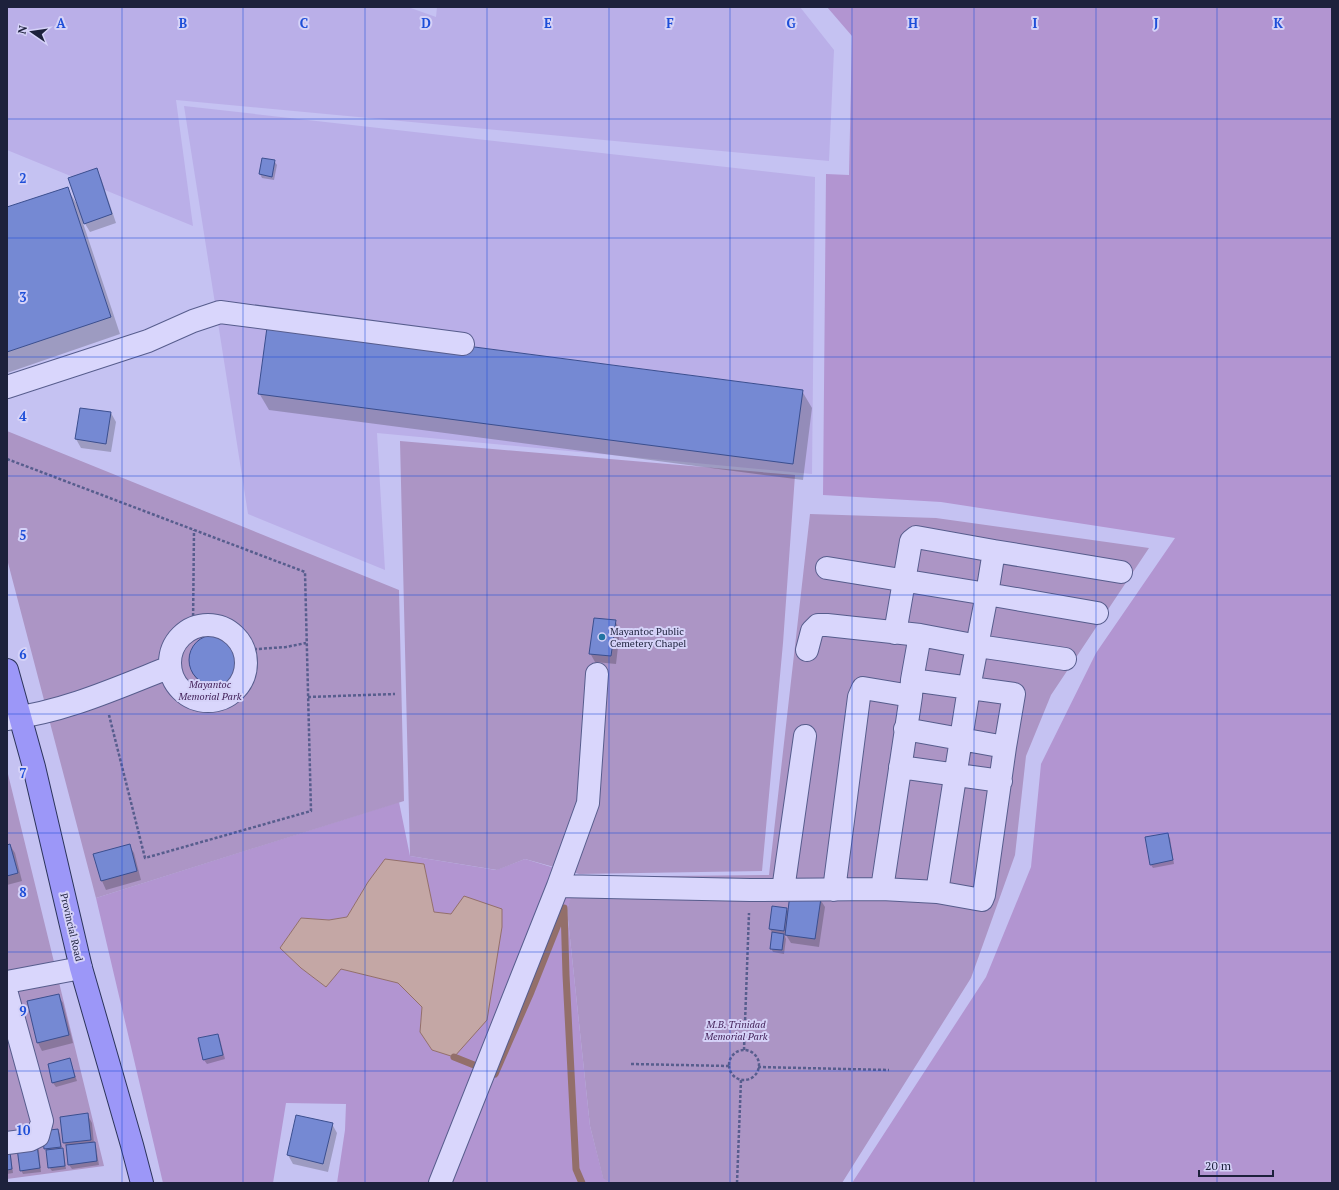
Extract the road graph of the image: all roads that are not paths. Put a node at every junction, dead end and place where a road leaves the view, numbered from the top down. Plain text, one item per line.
1 (463, 344) dead end
2 (7, 387) edge
3 (994, 551) junction
4 (827, 568) dead end
5 (1121, 572) dead end
6 (905, 581) junction
7 (987, 594) junction
8 (1097, 613) dead end
9 (895, 633) junction
10 (920, 636) junction
11 (978, 646) junction
12 (807, 650) dead end
13 (1065, 659) dead end
14 (170, 667) junction
15 (7, 670) edge
16 (596, 674) dead end
17 (911, 688) junction
18 (969, 688) junction
19 (14, 718) edge
20 (905, 729) junction
21 (805, 736) dead end
22 (961, 739) junction
23 (1005, 747) junction
24 (900, 768) junction
25 (956, 774) junction
26 (1001, 781) junction
27 (558, 886) junction
28 (882, 889) junction
29 (783, 890) junction
30 (834, 890) junction
31 (937, 892) junction
32 (81, 968) junction
33 (7, 982) edge
34 (7, 994) edge
35 (7, 1143) edge
36 (142, 1183) edge
37 (440, 1183) edge

1 - 2 lane
3 - 5 lane
3 - 6 lane
3 - 7 lane
4 - 6 lane
6 - 7 lane
6 - 9 lane
7 - 8 lane
7 - 11 lane
9 - 10 lane
9 - 12 lane
10 - 11 lane
10 - 17 lane
11 - 13 lane
11 - 18 lane
14 - 14 lane
14 - 19 lane
15 - 19 main road, Provincial Road
16 - 27 lane
17 - 18 lane
17 - 20 lane
17 - 30 lane
18 - 22 lane
18 - 23 lane
19 - 32 main road, Provincial Road
20 - 22 lane
20 - 24 lane
21 - 29 lane
22 - 23 lane
22 - 25 lane
23 - 26 lane
24 - 25 lane
24 - 28 lane
25 - 26 lane
25 - 31 lane
26 - 31 lane
27 - 29 lane
27 - 37 lane
28 - 30 lane
28 - 31 lane
29 - 30 lane
32 - 33 lane
32 - 36 main road, Provincial Road
34 - 35 lane

